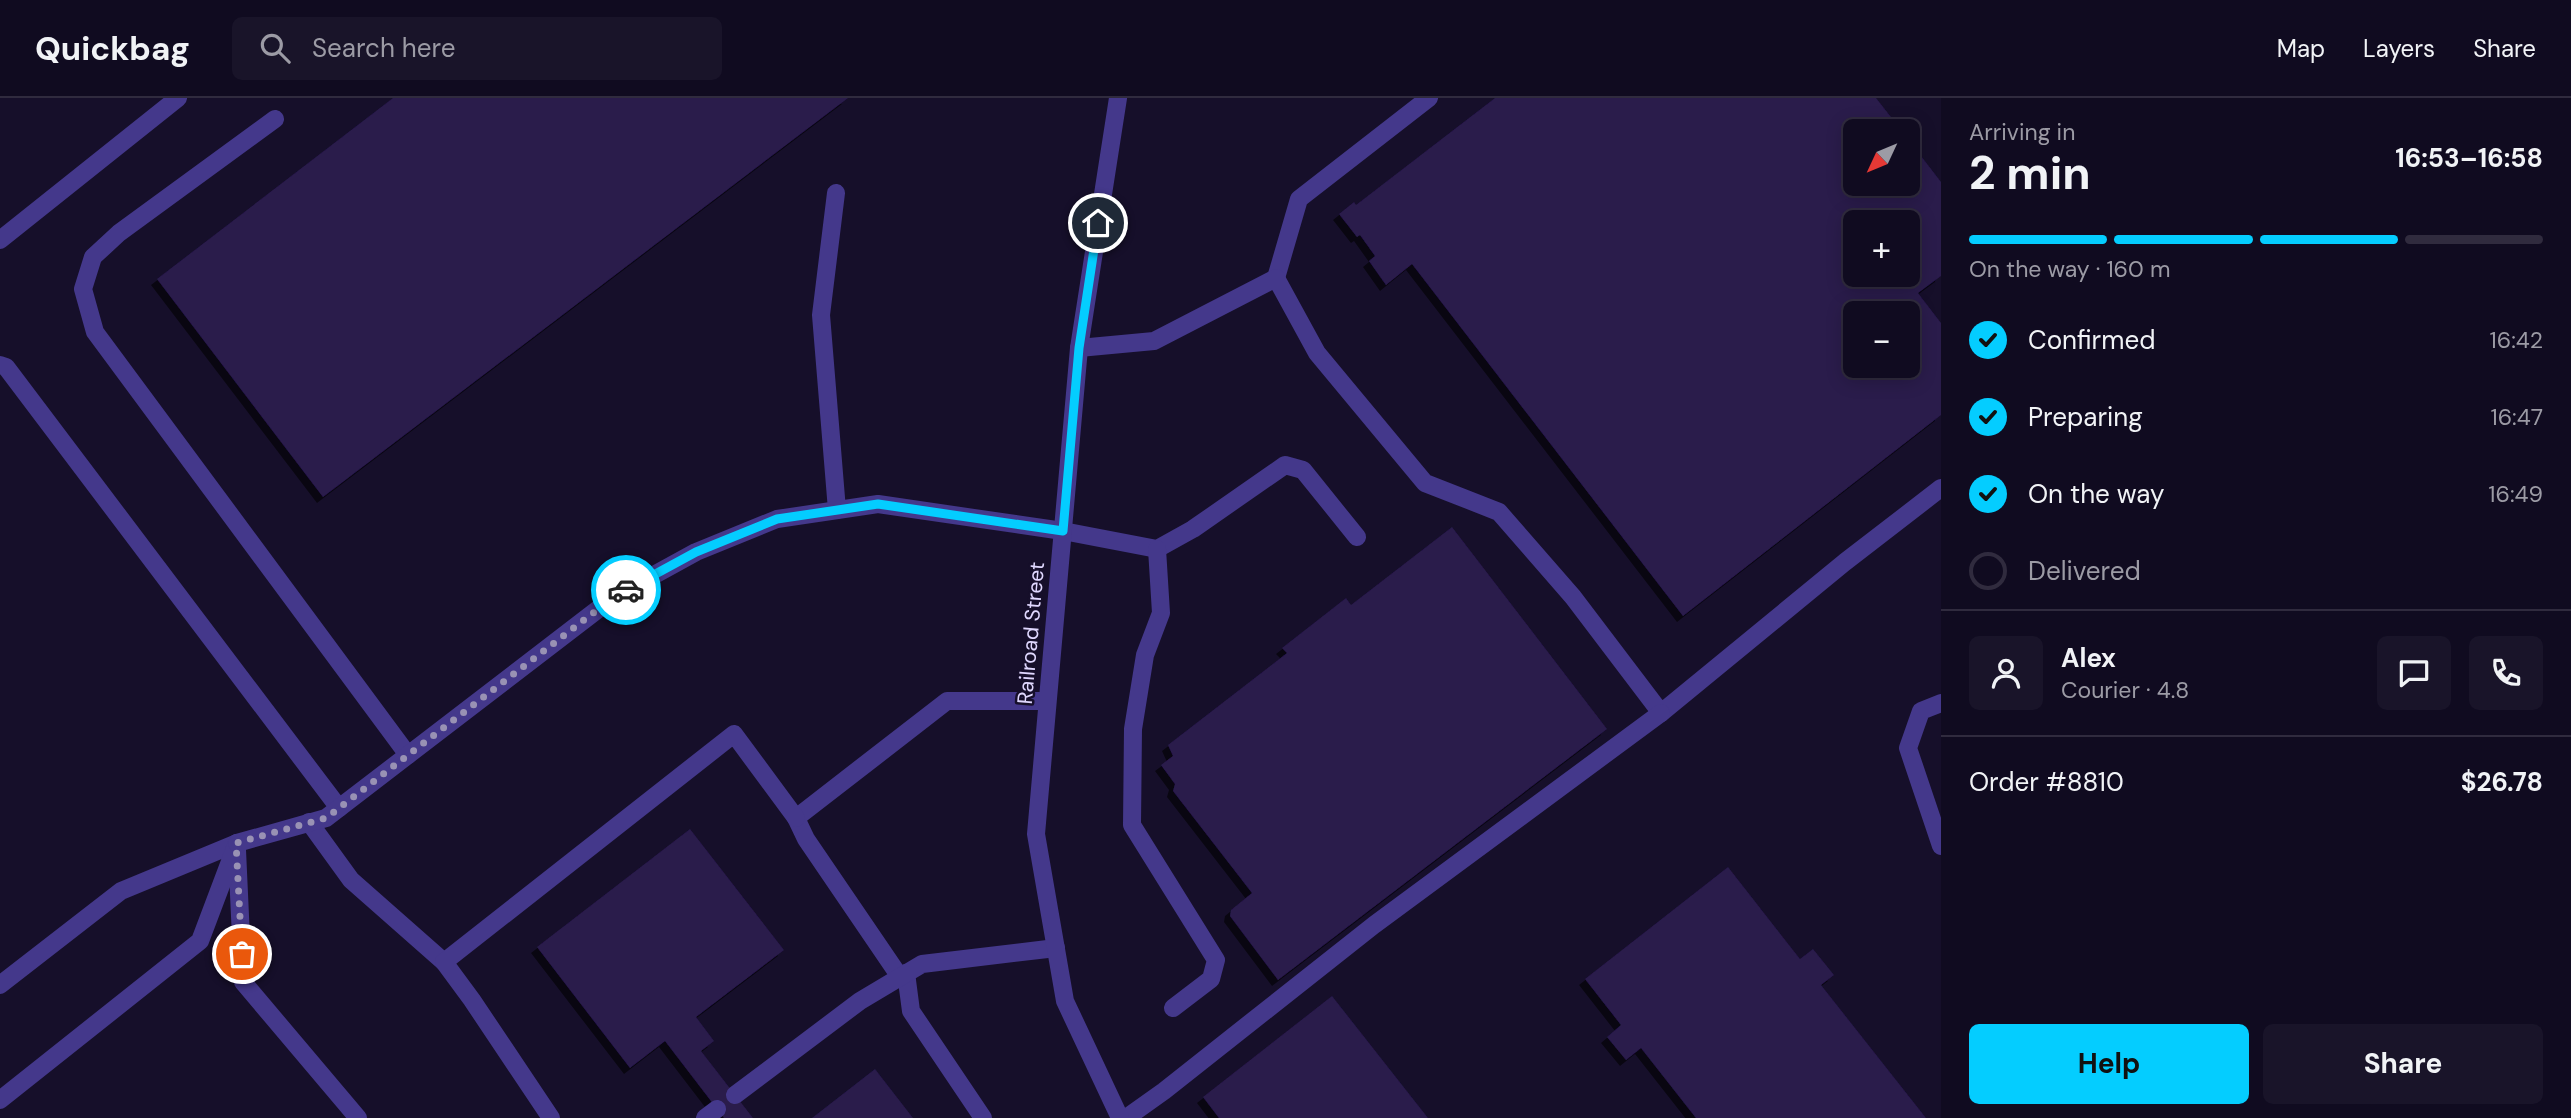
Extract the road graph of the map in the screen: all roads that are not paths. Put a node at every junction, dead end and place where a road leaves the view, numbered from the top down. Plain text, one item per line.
1 (178, 98) edge
2 (1118, 98) edge
3 (1429, 98) edge
4 (275, 119) dead end
5 (836, 193) dead end
6 (0, 240) edge
7 (1276, 278) junction
8 (1079, 348) junction
9 (0, 365) edge
10 (1941, 488) edge
11 (837, 510) junction
12 (1063, 531) junction
13 (1357, 537) dead end
14 (1157, 549) junction
15 (1047, 701) junction
16 (1941, 703) edge
17 (1661, 713) junction
18 (408, 755) junction
19 (339, 808) junction
20 (796, 818) junction
21 (309, 822) junction
22 (236, 843) junction
23 (1941, 846) edge
24 (1056, 948) junction
25 (444, 962) junction
26 (903, 975) junction
27 (0, 985) edge
28 (1173, 1008) dead end
29 (735, 1095) dead end
30 (0, 1100) edge
31 (358, 1118) edge
32 (551, 1118) edge
33 (983, 1118) edge
34 (1120, 1118) edge
35 (1126, 1118) edge

1 - 6 street
2 - 8 street, Railroad Street
3 - 7 street
4 - 18 street
5 - 11 street
7 - 8 street
7 - 17 street
8 - 12 street, Railroad Street
9 - 19 street
10 - 17 street
11 - 12 street
11 - 18 street
12 - 14 street
12 - 15 street, Railroad Street
13 - 14 street
14 - 28 street
15 - 20 street
15 - 24 street, Railroad Street
16 - 23 street
17 - 35 street
18 - 19 street
19 - 21 street
20 - 25 street
20 - 26 street
21 - 22 street
21 - 25 street
22 - 27 street
22 - 30 street
22 - 31 street
24 - 26 street
24 - 34 street, Railroad Street
25 - 32 street
26 - 29 street
26 - 33 street

